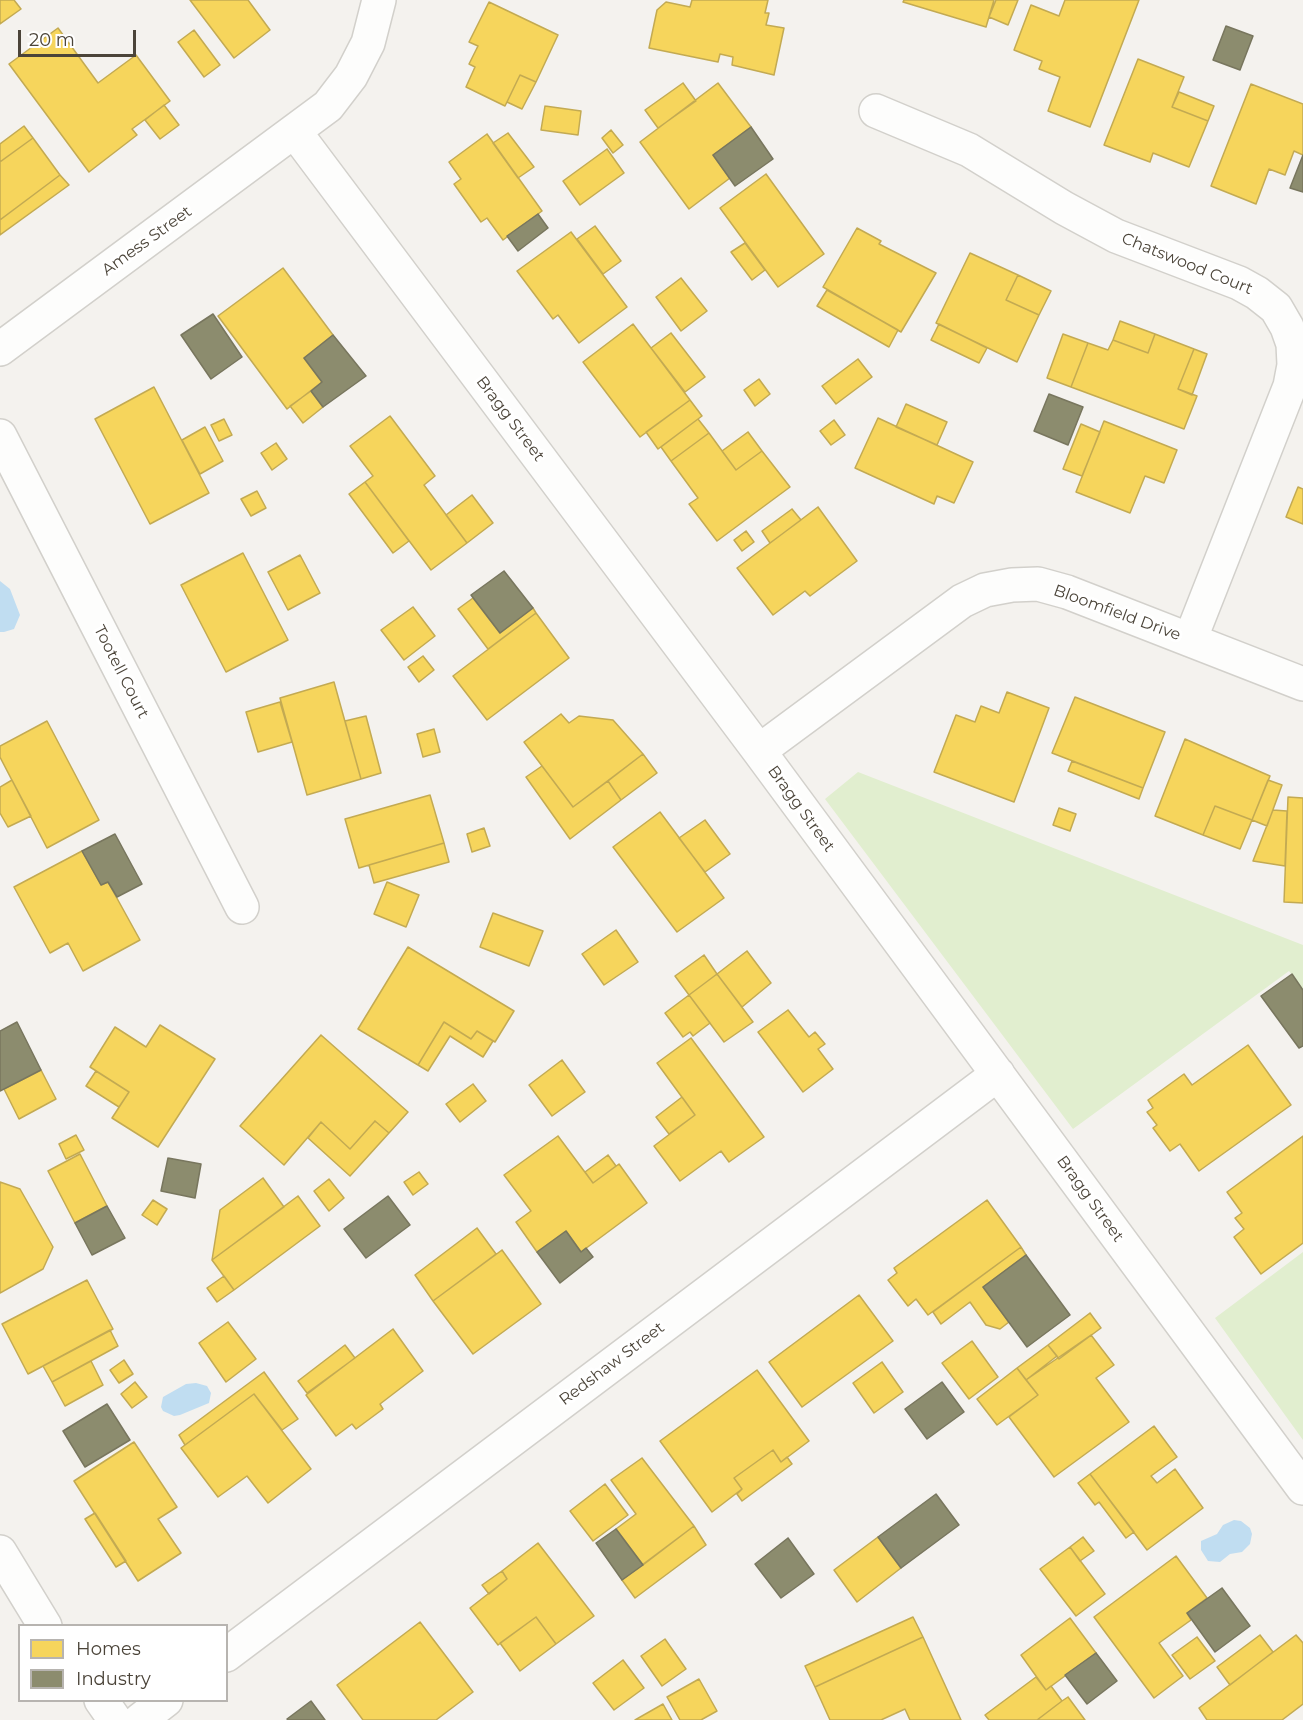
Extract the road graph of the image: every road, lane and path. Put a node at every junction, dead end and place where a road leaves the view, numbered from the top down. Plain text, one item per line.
1 (379, 0) edge
2 (876, 111) dead end
3 (295, 132) junction
4 (1295, 323) edge
5 (0, 349) edge
6 (0, 436) edge
7 (1190, 640) junction
8 (1303, 684) edge
9 (759, 751) junction
10 (242, 907) dead end
11 (998, 1074) junction
12 (1303, 1488) edge
13 (0, 1552) edge
14 (44, 1624) edge
15 (228, 1653) edge
16 (101, 1702) edge
17 (165, 1702) edge
18 (115, 1720) edge
19 (140, 1720) edge

1 - 3 street, Amess Street
2 - 4 street, Chatswood Court
3 - 5 street, Amess Street
3 - 9 street, Bragg Street
4 - 7 street, Chatswood Court
6 - 10 street, Tootell Court
7 - 8 street, Bloomfield Drive
7 - 9 street, Bloomfield Drive
9 - 11 street, Bragg Street
11 - 12 street, Bragg Street
11 - 15 street, Redshaw Street
13 - 14 street
16 - 18 street
17 - 19 street

